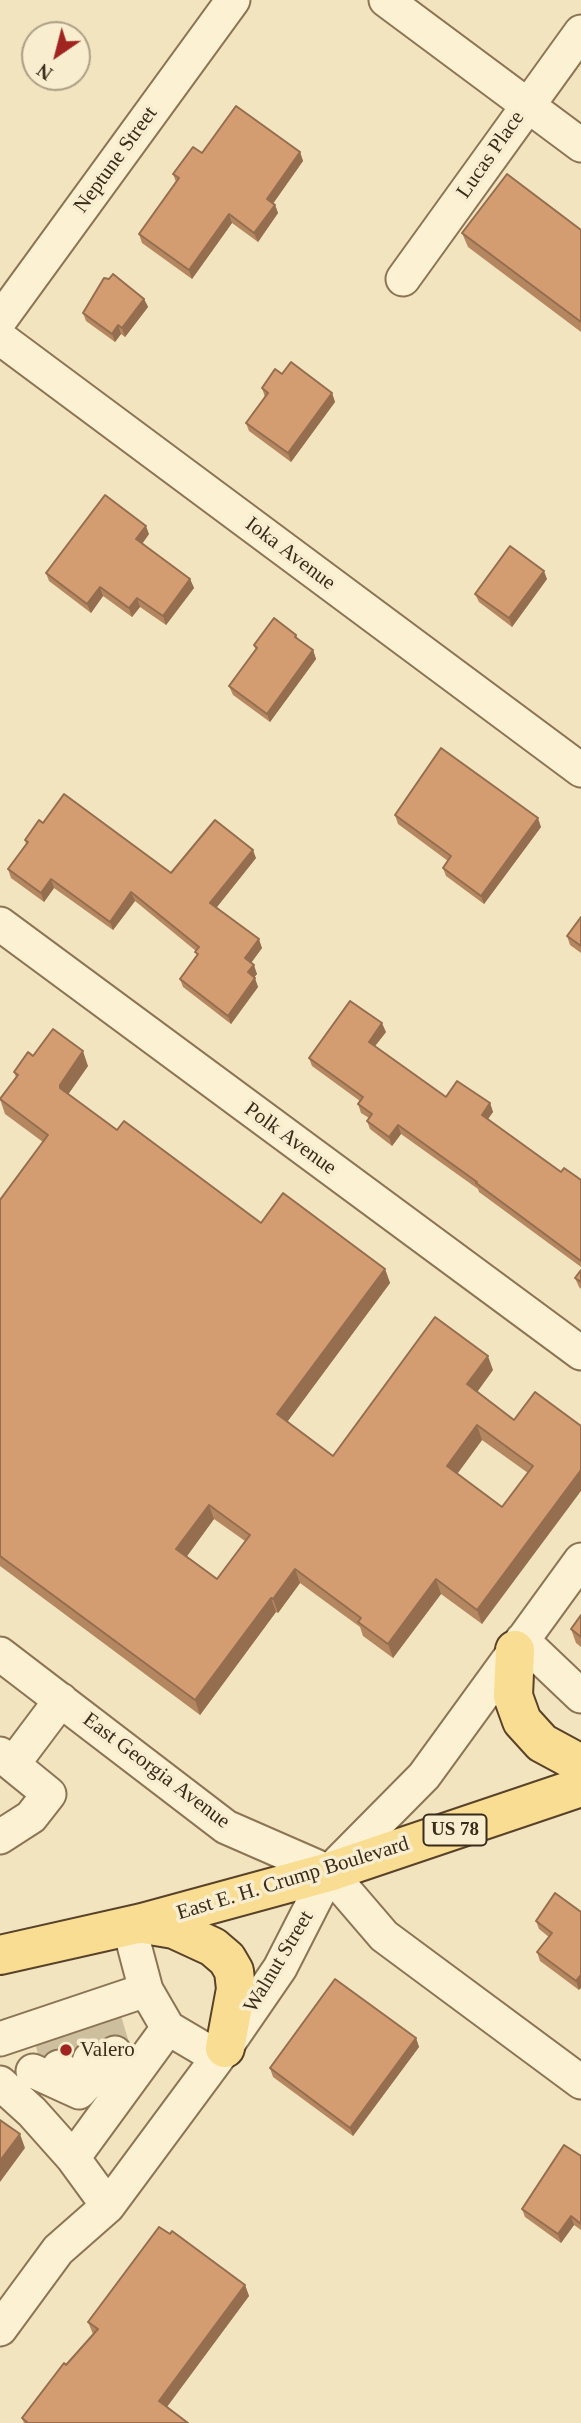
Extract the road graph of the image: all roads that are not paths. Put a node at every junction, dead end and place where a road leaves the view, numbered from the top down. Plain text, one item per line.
1 (233, 0) edge
2 (386, 0) edge
3 (581, 32) edge
4 (527, 105) junction
5 (581, 145) edge
6 (403, 279) dead end
7 (0, 320) edge
8 (0, 338) edge
9 (581, 771) edge
10 (0, 925) edge
11 (581, 1353) edge
12 (581, 1560) edge
13 (519, 1645) junction
14 (0, 1654) edge
15 (581, 1696) edge
16 (61, 1700) junction
17 (6, 1759) edge
18 (581, 1764) edge
19 (581, 1787) edge
20 (0, 1837) edge
21 (329, 1872) junction
22 (136, 1925) junction
23 (0, 1955) edge
24 (146, 1990) junction
25 (169, 2028) junction
26 (52, 2052) edge
27 (221, 2052) junction
28 (581, 2082) edge
29 (0, 2083) edge
30 (103, 2116) junction
31 (73, 2158) junction
32 (108, 2206) junction
33 (0, 2329) edge

1 - 7 street, Neptune Street
2 - 4 street
3 - 4 street, Lucas Place
4 - 5 street
4 - 6 street, Lucas Place
8 - 9 street, Ioka Avenue
10 - 11 street, Polk Avenue
12 - 13 street, Walnut Street
13 - 15 street
13 - 18 main road
13 - 21 street, Walnut Street
14 - 16 street, East Georgia Avenue
16 - 17 street
16 - 21 street, East Georgia Avenue
17 - 20 street
19 - 21 main road, East E. H. Crump Boulevard / US 78
21 - 22 main road, East E. H. Crump Boulevard / US 78
21 - 27 street, Walnut Street
21 - 28 street, East Georgia Avenue
22 - 23 main road, East E. H. Crump Boulevard / US 78
22 - 24 street
22 - 27 main road
24 - 25 street
24 - 26 street
25 - 27 street
25 - 30 street
26 - 30 street
27 - 32 street, Walnut Street
29 - 31 street
30 - 31 street
31 - 32 street
32 - 33 street, Walnut Street

